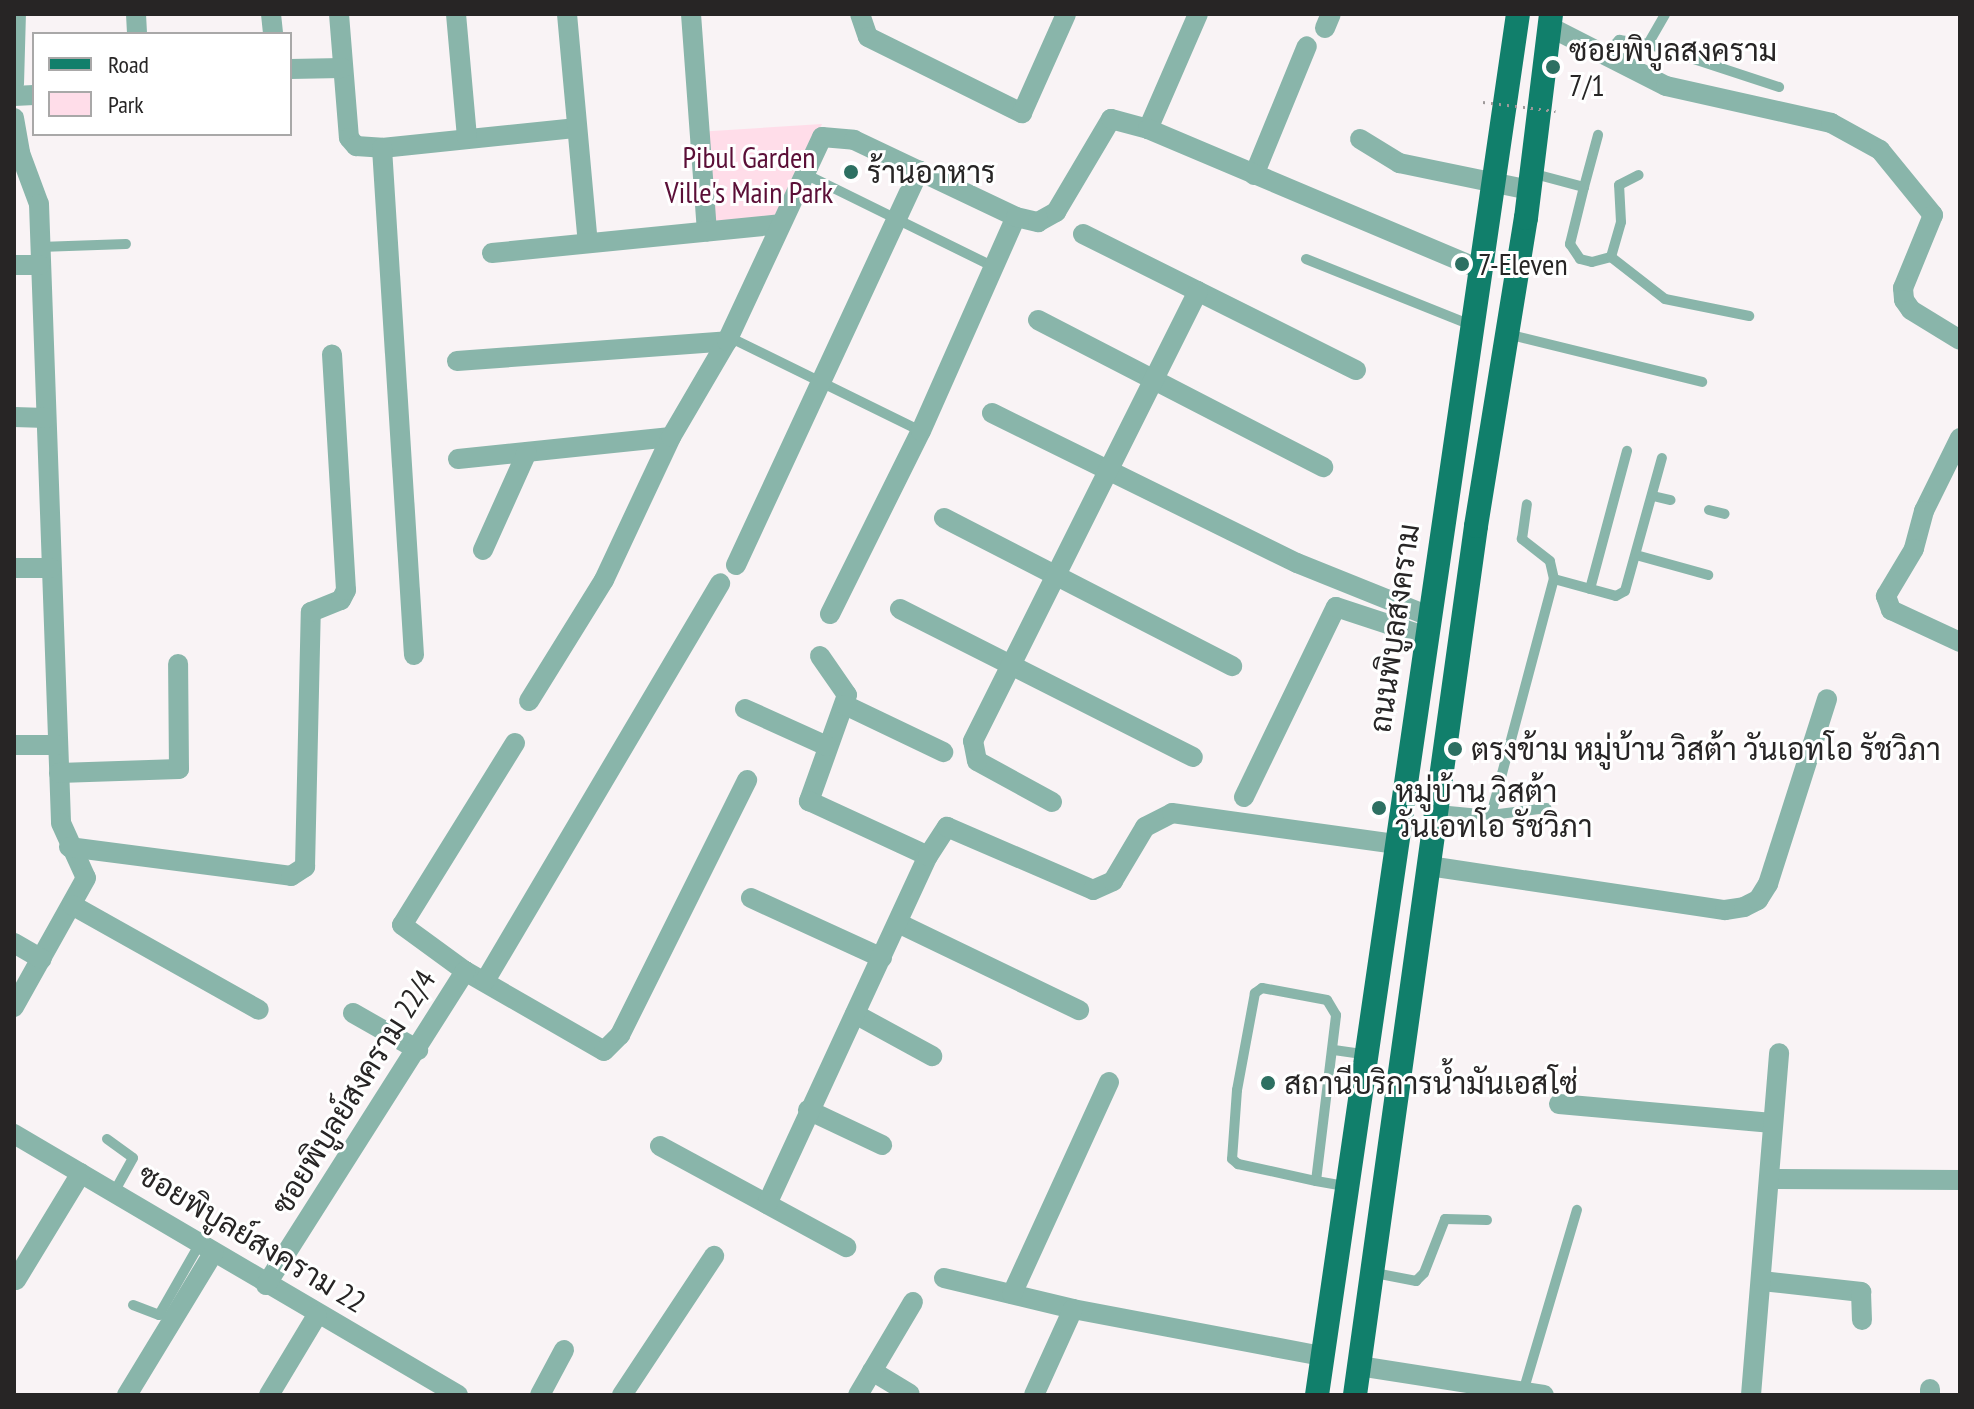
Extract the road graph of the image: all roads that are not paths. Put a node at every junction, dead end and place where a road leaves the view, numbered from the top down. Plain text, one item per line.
1 (16, 14) edge
2 (339, 14) edge
3 (456, 14) edge
4 (567, 14) edge
5 (691, 14) edge
6 (860, 14) edge
7 (1198, 14) edge
8 (1518, 14) edge
9 (1665, 14) edge
10 (1058, 17) edge
11 (1550, 20) edge
12 (1648, 44) junction
13 (1307, 46) dead end
14 (1605, 55) junction
15 (342, 68) junction
16 (292, 69) edge
17 (14, 84) edge
18 (1779, 87) dead end
19 (1502, 117) junction
20 (14, 118) edge
21 (1545, 118) junction
22 (577, 128) junction
23 (1148, 129) junction
24 (1598, 135) dead end
25 (467, 138) junction
26 (1360, 139) dead end
27 (382, 148) junction
28 (17, 153) edge
29 (919, 170) junction
30 (803, 173) junction
31 (1254, 175) junction
32 (1639, 175) dead end
33 (1493, 182) junction
34 (1530, 182) junction
35 (1584, 187) junction
36 (1016, 217) junction
37 (897, 219) junction
38 (780, 224) junction
39 (707, 231) junction
40 (1083, 234) dead end
41 (588, 243) junction
42 (126, 244) dead end
43 (492, 253) dead end
44 (40, 256) junction
45 (1611, 257) junction
46 (1306, 259) dead end
47 (14, 265) edge
48 (994, 267) junction
49 (1480, 269) junction
50 (1198, 291) junction
51 (1749, 316) dead end
52 (1038, 320) dead end
53 (1473, 325) junction
54 (1507, 334) junction
55 (728, 339) junction
56 (1960, 340) edge
57 (332, 354) dead end
58 (457, 361) dead end
59 (1356, 370) dead end
60 (1152, 377) junction
61 (824, 382) junction
62 (1702, 382) dead end
63 (992, 413) dead end
64 (14, 417) edge
65 (46, 418) junction
66 (921, 431) junction
67 (671, 437) junction
68 (1960, 438) edge
69 (1627, 451) dead end
70 (527, 452) junction
71 (1662, 458) dead end
72 (458, 459) dead end
73 (1323, 467) dead end
74 (1108, 470) junction
75 (1653, 496) junction
76 (1671, 500) dead end
77 (1527, 504) dead end
78 (1709, 510) dead end
79 (1725, 514) dead end
80 (944, 518) dead end
81 (483, 550) dead end
82 (1636, 555) junction
83 (736, 565) dead end
84 (14, 568) edge
85 (51, 568) junction
86 (1708, 575) dead end
87 (1055, 577) junction
88 (1554, 579) junction
89 (720, 583) dead end
90 (1590, 589) junction
91 (900, 609) dead end
92 (830, 614) dead end
93 (1428, 627) junction
94 (1960, 642) edge
95 (414, 655) dead end
96 (820, 656) dead end
97 (178, 664) dead end
98 (1010, 665) junction
99 (1232, 666) dead end
100 (1827, 699) dead end
101 (529, 701) dead end
102 (845, 705) junction
103 (745, 709) dead end
104 (515, 743) dead end
105 (14, 745) edge
106 (58, 745) junction
107 (827, 746) junction
108 (943, 752) dead end
109 (1193, 757) dead end
110 (59, 773) junction
111 (747, 780) dead end
112 (1244, 797) dead end
113 (1052, 802) dead end
114 (1547, 808) dead end
115 (1437, 809) junction
116 (1491, 815) junction
117 (1395, 844) junction
118 (69, 847) junction
119 (928, 856) junction
120 (1429, 866) junction
121 (751, 898) dead end
122 (72, 905) junction
123 (898, 923) junction
124 (14, 943) edge
125 (882, 958) junction
126 (42, 959) junction
127 (465, 971) junction
128 (485, 981) junction
129 (14, 1007) edge
130 (259, 1010) dead end
131 (1079, 1010) dead end
132 (353, 1013) dead end
133 (855, 1014) junction
134 (418, 1050) junction
135 (1334, 1050) junction
136 (1779, 1053) dead end
137 (1364, 1054) junction
138 (932, 1056) dead end
139 (1109, 1082) dead end
140 (1559, 1104) dead end
141 (808, 1110) junction
142 (1772, 1123) junction
143 (14, 1134) edge
144 (107, 1139) dead end
145 (882, 1145) dead end
146 (660, 1146) dead end
147 (81, 1173) junction
148 (1770, 1179) junction
149 (1960, 1180) edge
150 (1316, 1181) junction
151 (1345, 1186) junction
152 (115, 1190) junction
153 (767, 1204) junction
154 (1577, 1210) dead end
155 (1487, 1220) dead end
156 (846, 1247) dead end
157 (207, 1248) junction
158 (714, 1256) dead end
159 (1375, 1273) junction
160 (944, 1278) dead end
161 (16, 1280) dead end
162 (1762, 1281) junction
163 (266, 1285) junction
164 (1012, 1294) junction
165 (913, 1302) dead end
166 (133, 1305) dead end
167 (1073, 1309) junction
168 (317, 1315) junction
169 (1862, 1320) dead end
170 (564, 1350) dead end
171 (1322, 1356) junction
172 (1359, 1366) junction
173 (872, 1371) junction
174 (1465, 1389) edge
175 (1523, 1392) junction
176 (910, 1394) edge
177 (127, 1395) edge
178 (269, 1395) edge
179 (458, 1395) edge
180 (540, 1395) edge
181 (622, 1395) edge
182 (858, 1395) edge
183 (1034, 1395) edge
184 (1317, 1395) edge
185 (1355, 1395) edge
186 (1544, 1395) edge
187 (1751, 1395) edge

1 - 17 street
2 - 15 street
3 - 25 street
4 - 22 street
5 - 39 street
6 - 10 street
7 - 23 street
8 - 19 main road, ถนนพิบูลสงคราม
9 - 12 lane
11 - 14 street
11 - 21 main road
12 - 14 lane
12 - 18 lane
13 - 31 street
14 - 56 street
15 - 16 street
15 - 27 street
19 - 21 main road
19 - 33 main road, ถนนพิบูลสงคราม
20 - 28 street
21 - 34 main road
22 - 25 street
22 - 41 street
23 - 31 street
23 - 36 street
24 - 35 lane
25 - 27 street
26 - 33 street
27 - 95 street
28 - 44 street
29 - 30 street
29 - 36 street
29 - 37 street
30 - 37 lane
30 - 38 street
31 - 49 street
32 - 45 lane
33 - 34 street
33 - 49 main road, ถนนพิบูลสงคราม
34 - 35 lane
34 - 54 main road
35 - 45 lane
36 - 48 street
37 - 48 lane
37 - 61 street
38 - 39 street
38 - 55 street
39 - 41 street
40 - 50 street
41 - 43 street
42 - 44 lane
44 - 47 street
44 - 65 street
45 - 51 lane
46 - 53 lane
48 - 66 street
49 - 53 main road, ถนนพิบูลสงคราม
50 - 59 street
50 - 60 street
52 - 60 street
53 - 93 main road, ถนนพิบูลสงคราม
54 - 62 lane
54 - 115 main road
55 - 58 street
55 - 61 lane
55 - 67 street
57 - 118 street
60 - 73 street
60 - 74 street
61 - 66 lane
61 - 83 street
63 - 74 street
64 - 65 street
65 - 85 street
66 - 92 street
67 - 70 street
67 - 101 street
68 - 94 street
69 - 90 lane
70 - 72 street
70 - 81 street
71 - 75 lane
74 - 87 street
74 - 93 street
75 - 76 lane
75 - 82 lane
77 - 88 lane
78 - 79 lane
80 - 87 street
82 - 86 lane
82 - 90 lane
84 - 85 street
85 - 106 street
87 - 98 street
87 - 99 street
88 - 90 lane
88 - 116 lane
89 - 128 street
91 - 98 street
93 - 112 street
93 - 117 main road, ถนนพิบูลสงคราม
96 - 102 street
97 - 110 street
98 - 109 street
98 - 113 street
100 - 120 street
102 - 107 street
102 - 108 street
103 - 107 street
104 - 127 street
105 - 106 street
106 - 110 street
107 - 119 street
110 - 118 street
111 - 128 street
114 - 116 lane
115 - 116 lane
115 - 120 main road
117 - 119 street
117 - 137 main road, ถนนพิบูลสงคราม
118 - 122 street
119 - 123 street
120 - 159 main road
121 - 125 street
122 - 126 street
122 - 130 street
123 - 125 street
123 - 131 street
124 - 126 street
125 - 133 street
126 - 129 street
127 - 128 street
127 - 134 street, ซอยพิบูลย์สงคราม 22/4
132 - 134 street
133 - 138 street
133 - 141 street
134 - 163 street, ซอยพิบูลย์สงคราม 22/4
135 - 137 lane
135 - 150 lane
135 - 150 lane
136 - 142 street
137 - 151 main road, ถนนพิบูลสงคราม
139 - 164 street
140 - 142 street
141 - 145 street
141 - 153 street
142 - 148 street
143 - 147 street, ซอยพิบูลย์สงคราม 22
144 - 152 lane
146 - 153 street
147 - 152 street, ซอยพิบูลย์สงคราม 22
147 - 161 street
148 - 149 street
148 - 162 street
150 - 151 lane
151 - 171 main road, ถนนพิบูลสงคราม
152 - 157 street, ซอยพิบูลย์สงคราม 22
153 - 156 street
154 - 175 lane
155 - 159 lane
157 - 163 street, ซอยพิบูลย์สงคราม 22
157 - 166 lane
157 - 177 street
158 - 181 street
159 - 172 main road
160 - 164 street
162 - 169 street
162 - 187 street
163 - 168 street, ซอยพิบูลย์สงคราม 22
164 - 167 street
165 - 173 street
167 - 171 street
167 - 183 street
168 - 178 street
168 - 179 street, ซอยพิบูลย์สงคราม 22
170 - 180 street
171 - 172 main road
171 - 184 main road, ถนนพิบูลสงคราม
172 - 174 street
172 - 185 main road
173 - 176 street
173 - 182 street
174 - 175 street
175 - 186 street

